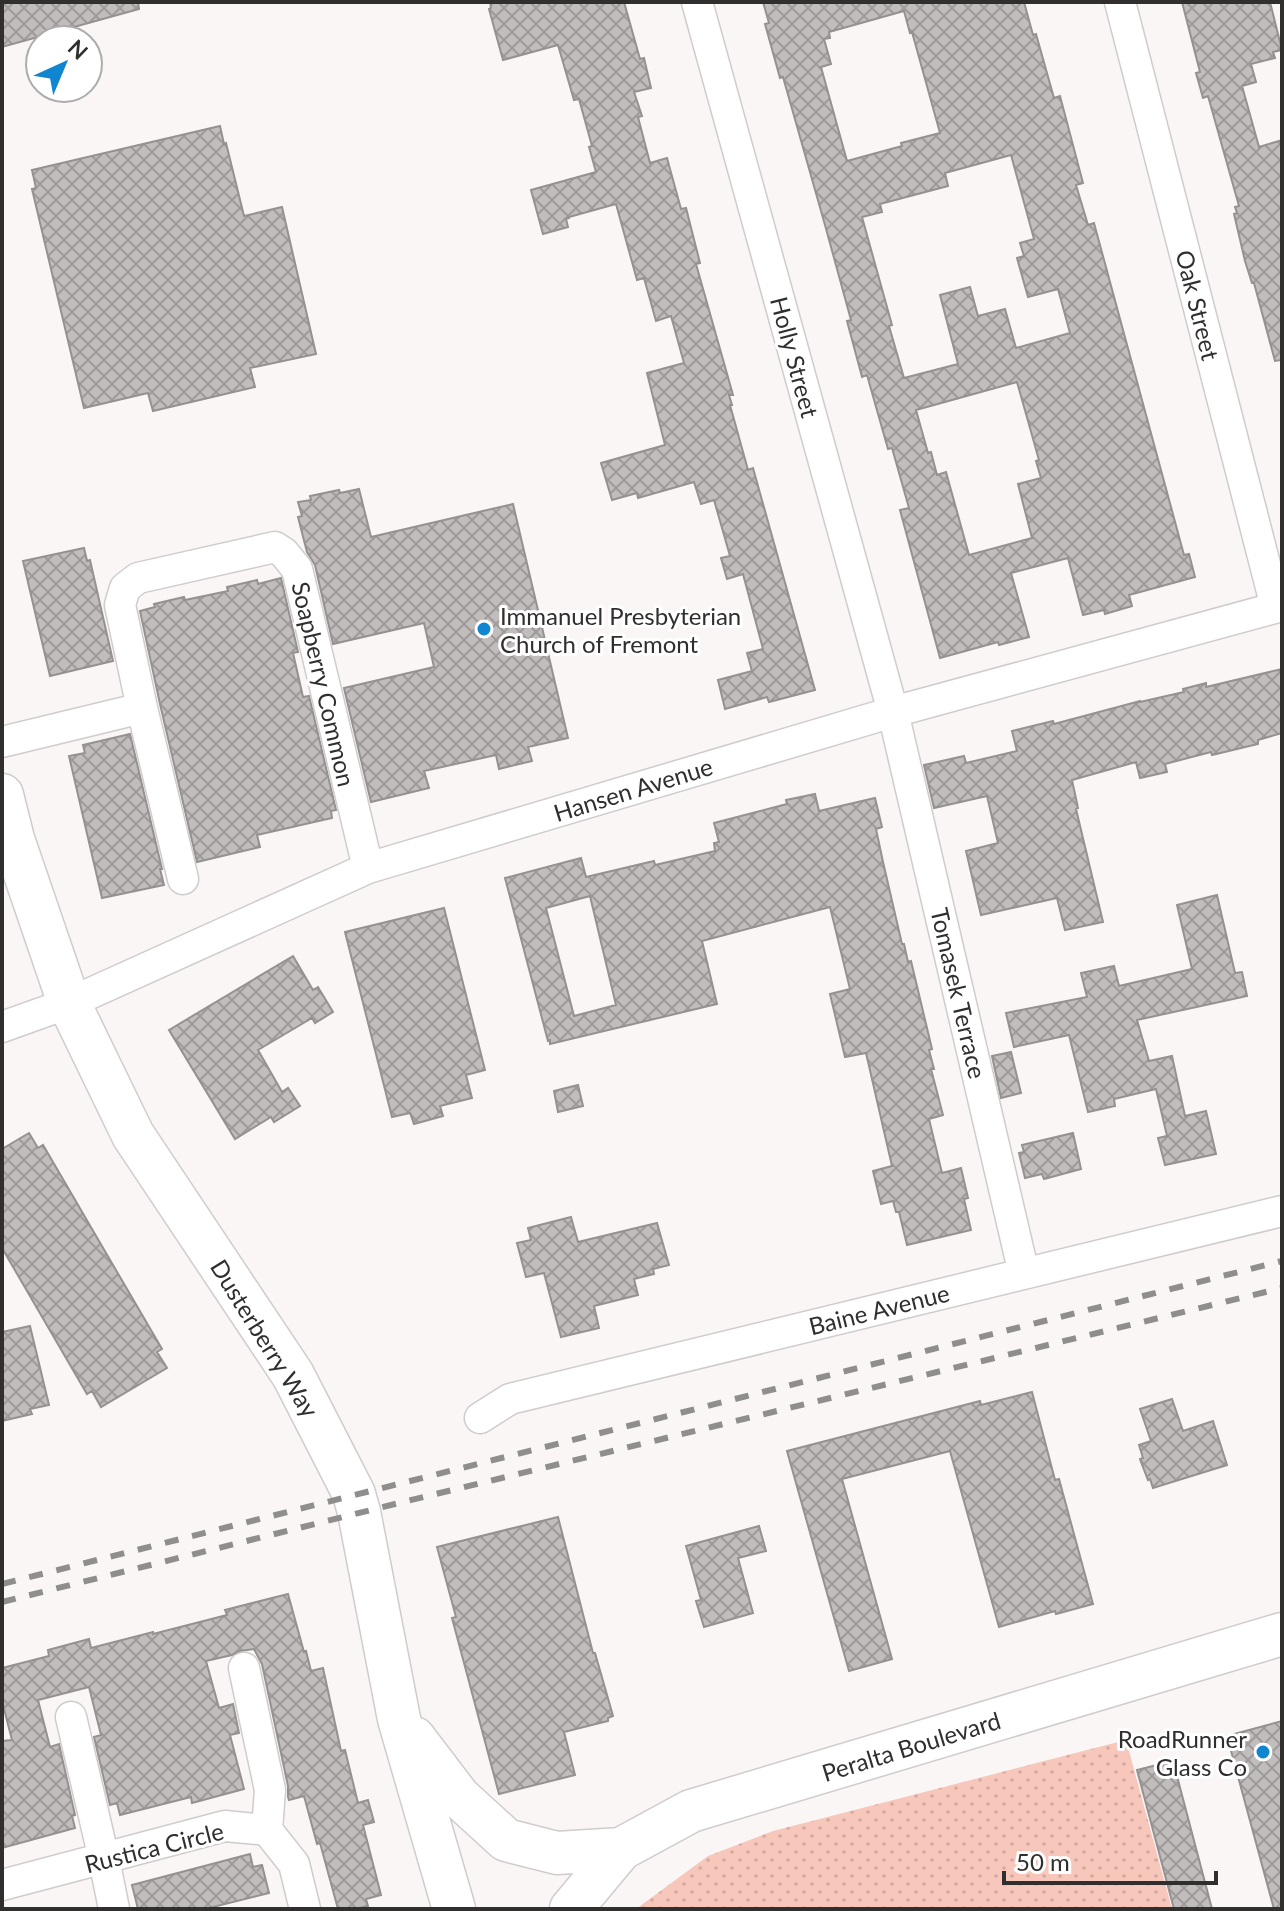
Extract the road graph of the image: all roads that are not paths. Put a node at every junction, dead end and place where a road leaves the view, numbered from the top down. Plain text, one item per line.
1 (697, 2) edge
2 (1120, 2) edge
3 (1279, 606) edge
4 (142, 708) junction
5 (893, 712) junction
6 (2, 742) edge
7 (2, 795) edge
8 (368, 868) junction
9 (183, 879) dead end
10 (69, 1003) junction
11 (2, 1027) edge
12 (1282, 1211) edge
13 (1024, 1274) junction
14 (480, 1418) dead end
15 (1282, 1634) edge
16 (244, 1668) dead end
17 (71, 1717) dead end
18 (399, 1719) junction
19 (267, 1830) junction
20 (621, 1849) junction
21 (104, 1859) junction
22 (2, 1885) edge
23 (114, 1909) edge
24 (305, 1909) edge
25 (454, 1909) edge
26 (571, 1909) edge

1 - 5 street, Holly Street
2 - 3 street, Oak Street
3 - 5 street, Hansen Avenue
4 - 6 street
4 - 8 street, Soapberry Common
4 - 9 street, Soapberry Common
5 - 8 street, Hansen Avenue
5 - 13 street, Tomasek Terrace
7 - 10 main road, Dusterberry Way
8 - 10 street, Hansen Avenue
10 - 11 street, Hansen Avenue
10 - 18 main road, Dusterberry Way
12 - 13 street, Baine Avenue
13 - 14 street, Baine Avenue
15 - 20 main road, Peralta Boulevard
16 - 19 street
17 - 21 street
18 - 20 main road
18 - 25 main road, Dusterberry Way
19 - 21 street, Rustica Circle
19 - 24 street
20 - 26 main road, Peralta Boulevard
21 - 22 street, Rustica Circle
21 - 23 street

